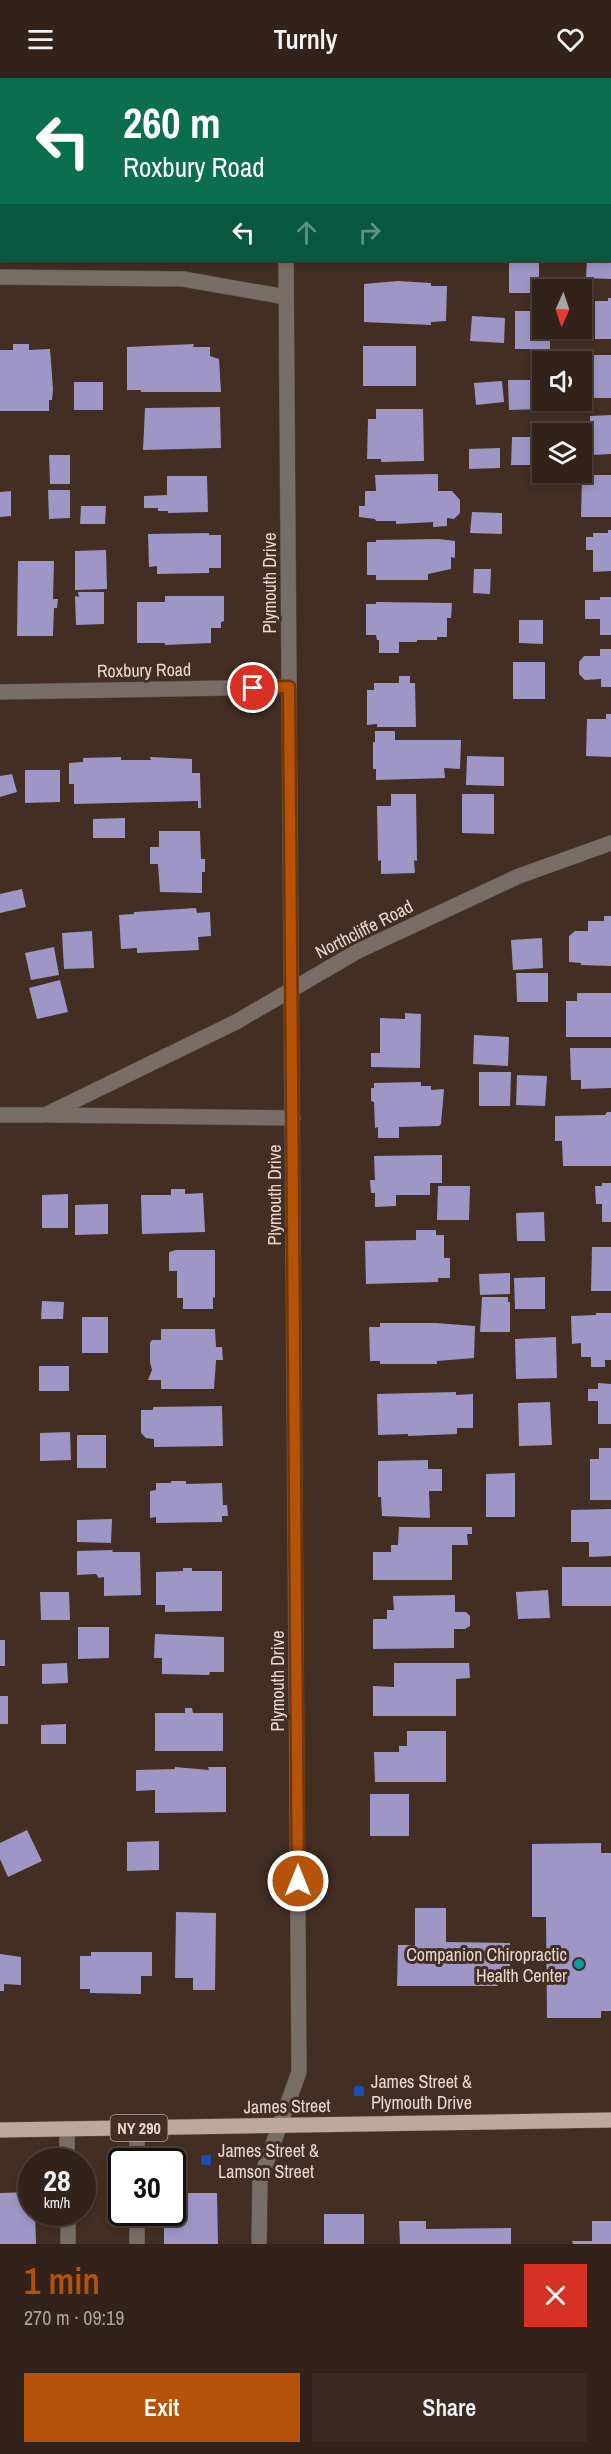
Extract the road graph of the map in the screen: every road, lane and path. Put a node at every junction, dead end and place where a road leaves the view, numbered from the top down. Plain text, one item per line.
1 (286, 261) edge
2 (0, 277) edge
3 (286, 297) junction
4 (289, 687) junction
5 (0, 692) edge
6 (611, 843) edge
7 (292, 988) junction
8 (0, 1115) edge
9 (45, 1115) junction
10 (293, 1118) junction
11 (611, 2120) edge
12 (279, 2126) junction
13 (137, 2128) junction
14 (67, 2129) junction
15 (0, 2130) edge
16 (67, 2148) edge
17 (137, 2148) edge
18 (68, 2226) edge
19 (137, 2226) edge
20 (68, 2244) edge
21 (137, 2244) edge
22 (260, 2244) edge

1 - 3 street, Plymouth Drive
2 - 3 street
3 - 4 street, Plymouth Drive
4 - 5 street, Roxbury Road
4 - 7 street, Plymouth Drive
6 - 7 street, Northcliffe Road
7 - 9 street, Northcliffe Road
7 - 10 street, Plymouth Drive
8 - 9 street, Northcliffe Road
9 - 10 street, Northcliffe Road
10 - 12 street, Plymouth Drive
11 - 12 main road, James Street / NY 290
12 - 13 main road, James Street / NY 290
12 - 22 street, Plymouth Drive
13 - 14 main road, James Street / NY 290
13 - 17 street
14 - 15 main road, James Street / NY 290
14 - 16 street
18 - 20 street
19 - 21 street

